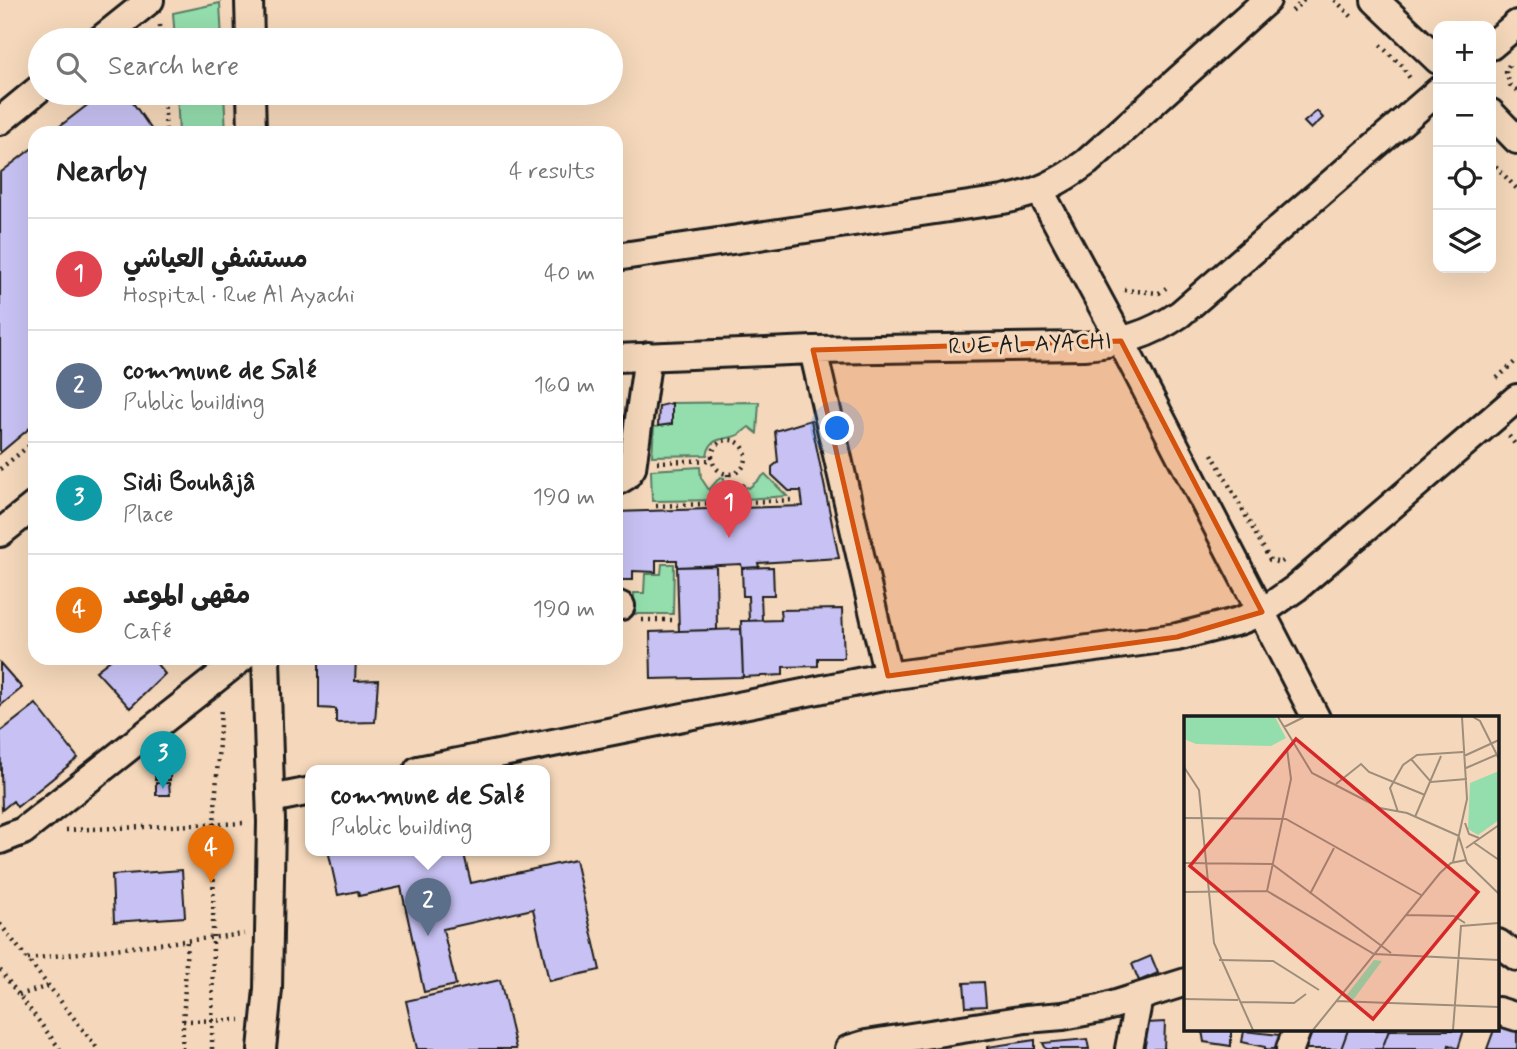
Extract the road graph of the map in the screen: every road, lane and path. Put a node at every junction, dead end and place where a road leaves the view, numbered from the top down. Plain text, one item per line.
1 (150, 0) edge
2 (249, 0) edge
3 (1304, 0) edge
4 (1375, 0) edge
5 (1275, 9) edge
6 (1517, 24) edge
7 (115, 28) edge
8 (250, 28) edge
9 (1502, 51) edge
10 (1433, 55) edge
11 (1517, 91) edge
12 (1433, 95) edge
13 (28, 98) edge
14 (165, 105) edge
15 (251, 105) edge
16 (1496, 118) edge
17 (0, 121) edge
18 (166, 126) edge
19 (252, 126) edge
20 (1517, 140) edge
21 (1496, 167) edge
22 (1517, 188) edge
23 (1040, 191) junction
24 (623, 256) edge
25 (1174, 284) dead end
26 (1122, 289) dead end
27 (1121, 341) junction
28 (813, 350) junction
29 (648, 356) junction
30 (623, 358) edge
31 (1517, 360) edge
32 (1496, 378) dead end
33 (1517, 398) edge
34 (1207, 444) dead end
35 (28, 447) edge
36 (712, 460) junction
37 (0, 469) edge
38 (624, 472) edge
39 (728, 474) junction
40 (745, 485) dead end
41 (729, 489) junction
42 (793, 500) dead end
43 (730, 502) junction
44 (656, 506) dead end
45 (28, 511) edge
46 (0, 533) edge
47 (1289, 558) dead end
48 (1262, 612) junction
49 (235, 665) edge
50 (267, 665) edge
51 (223, 675) junction
52 (888, 676) junction
53 (1316, 716) edge
54 (443, 765) edge
55 (305, 794) edge
56 (271, 810) junction
57 (214, 825) junction
58 (64, 830) dead end
59 (0, 840) edge
60 (0, 924) edge
61 (269, 931) junction
62 (214, 937) junction
63 (187, 940) junction
64 (28, 959) junction
65 (0, 970) edge
66 (1184, 983) edge
67 (49, 986) junction
68 (19, 995) junction
69 (1139, 996) junction
70 (265, 1020) junction
71 (183, 1021) junction
72 (212, 1021) junction
73 (1296, 1032) edge
74 (60, 1049) edge
75 (98, 1049) edge
76 (182, 1049) edge
77 (212, 1049) edge
78 (261, 1049) edge
79 (849, 1049) edge
80 (1129, 1049) edge
81 (1290, 1049) edge

1 - 7 street
2 - 8 street
3 - 5 path
4 - 10 street
5 - 23 street
6 - 9 street
9 - 11 path
12 - 27 street, RUE AL AYACHI
13 - 17 street
14 - 18 path
15 - 19 street
16 - 20 street
21 - 22 path
23 - 24 street
23 - 27 street
25 - 26 path
27 - 28 street, RUE AL AYACHI
27 - 48 street
28 - 29 street, RUE AL AYACHI
28 - 52 street
29 - 30 street, RUE AL AYACHI
29 - 38 street
31 - 32 path
33 - 48 street
34 - 47 path
35 - 37 path
36 - 38 path
36 - 39 path
36 - 39 path
39 - 41 path
40 - 41 path
41 - 43 path
42 - 43 path
43 - 44 path
45 - 46 street
48 - 52 street
48 - 53 street
49 - 51 street
50 - 56 street
51 - 57 path
51 - 59 street
52 - 54 street
55 - 56 street
56 - 57 path
56 - 61 street
57 - 58 path
57 - 62 path
60 - 64 path
61 - 62 path
61 - 70 street
62 - 63 path
62 - 72 path
63 - 64 path
63 - 71 path
64 - 67 path
65 - 68 path
66 - 69 street
67 - 68 path
67 - 75 path
68 - 74 path
69 - 79 street
69 - 80 street
70 - 72 path
70 - 78 street
71 - 72 path
71 - 76 path
72 - 77 path
73 - 81 street

